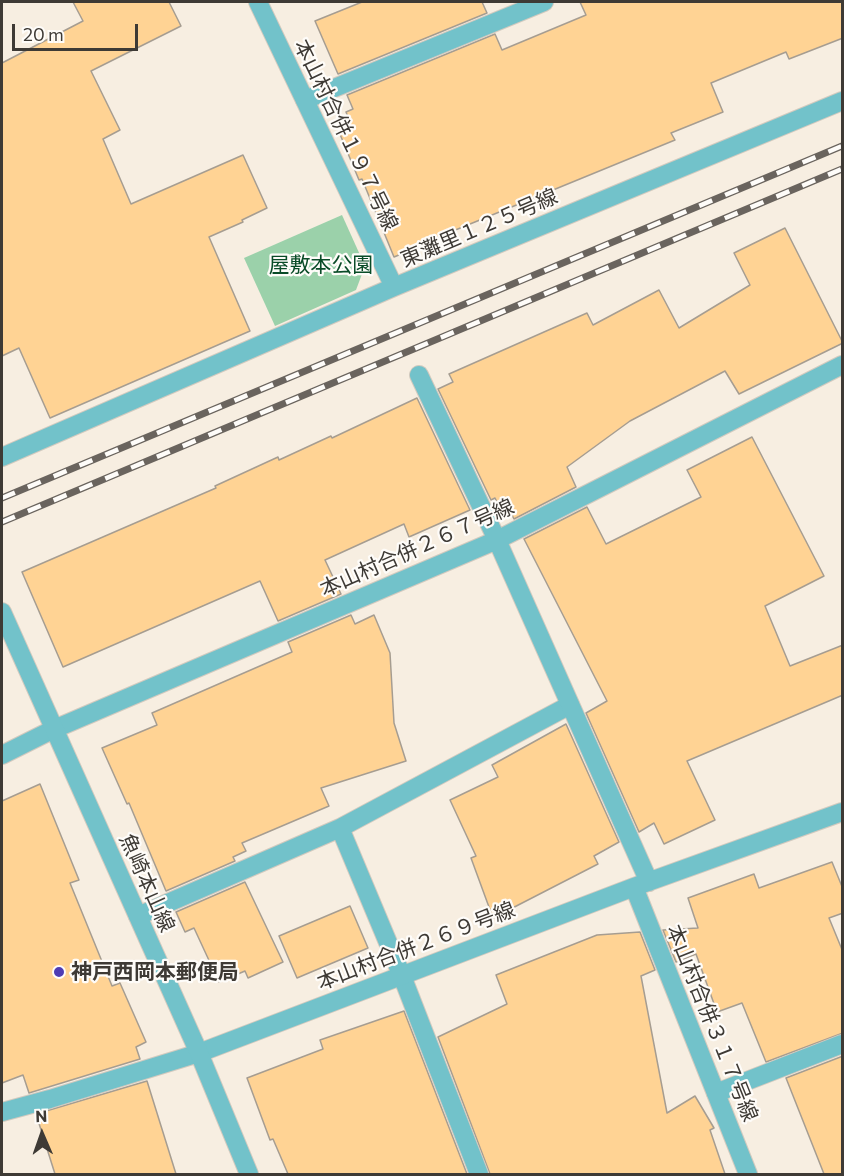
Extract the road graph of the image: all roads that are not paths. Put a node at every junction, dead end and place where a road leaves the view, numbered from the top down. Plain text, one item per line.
1 (258, 2) edge
2 (544, 2) edge
3 (305, 100) junction
4 (843, 100) edge
5 (394, 287) junction
6 (843, 365) edge
7 (419, 375) dead end
8 (2, 457) edge
9 (497, 540) junction
10 (2, 612) edge
11 (570, 705) junction
12 (52, 730) junction
13 (2, 754) edge
14 (843, 812) edge
15 (340, 828) junction
16 (642, 885) junction
17 (138, 916) junction
18 (402, 976) junction
19 (843, 1044) edge
20 (199, 1053) junction
21 (716, 1093) junction
22 (2, 1112) edge
23 (249, 1174) edge
24 (479, 1174) edge
25 (748, 1174) edge

1 - 3 street, 本山村合併１９７号線
2 - 3 street
3 - 5 street, 本山村合併１９７号線
4 - 5 street, 東灘里１２５号線
5 - 8 street, 東灘里１２５号線
6 - 9 street, 本山村合併２６７号線
7 - 9 street, 本山村合併３１７号線
9 - 11 street, 本山村合併３１７号線
9 - 12 street, 本山村合併２６７号線
10 - 12 street, 魚崎本山線
11 - 15 street
11 - 16 street, 本山村合併３１７号線
12 - 13 street, 本山村合併２６７号線
12 - 17 street, 魚崎本山線
14 - 16 street, 本山村合併２６９号線
15 - 17 street
15 - 18 street
16 - 18 street, 本山村合併２６９号線
16 - 21 street, 本山村合併３１７号線
17 - 20 street, 魚崎本山線
18 - 20 street, 本山村合併２６９号線
18 - 24 street
19 - 21 street
20 - 22 street, 本山村合併２６９号線
20 - 23 street, 魚崎本山線
21 - 25 street, 本山村合併３１７号線

